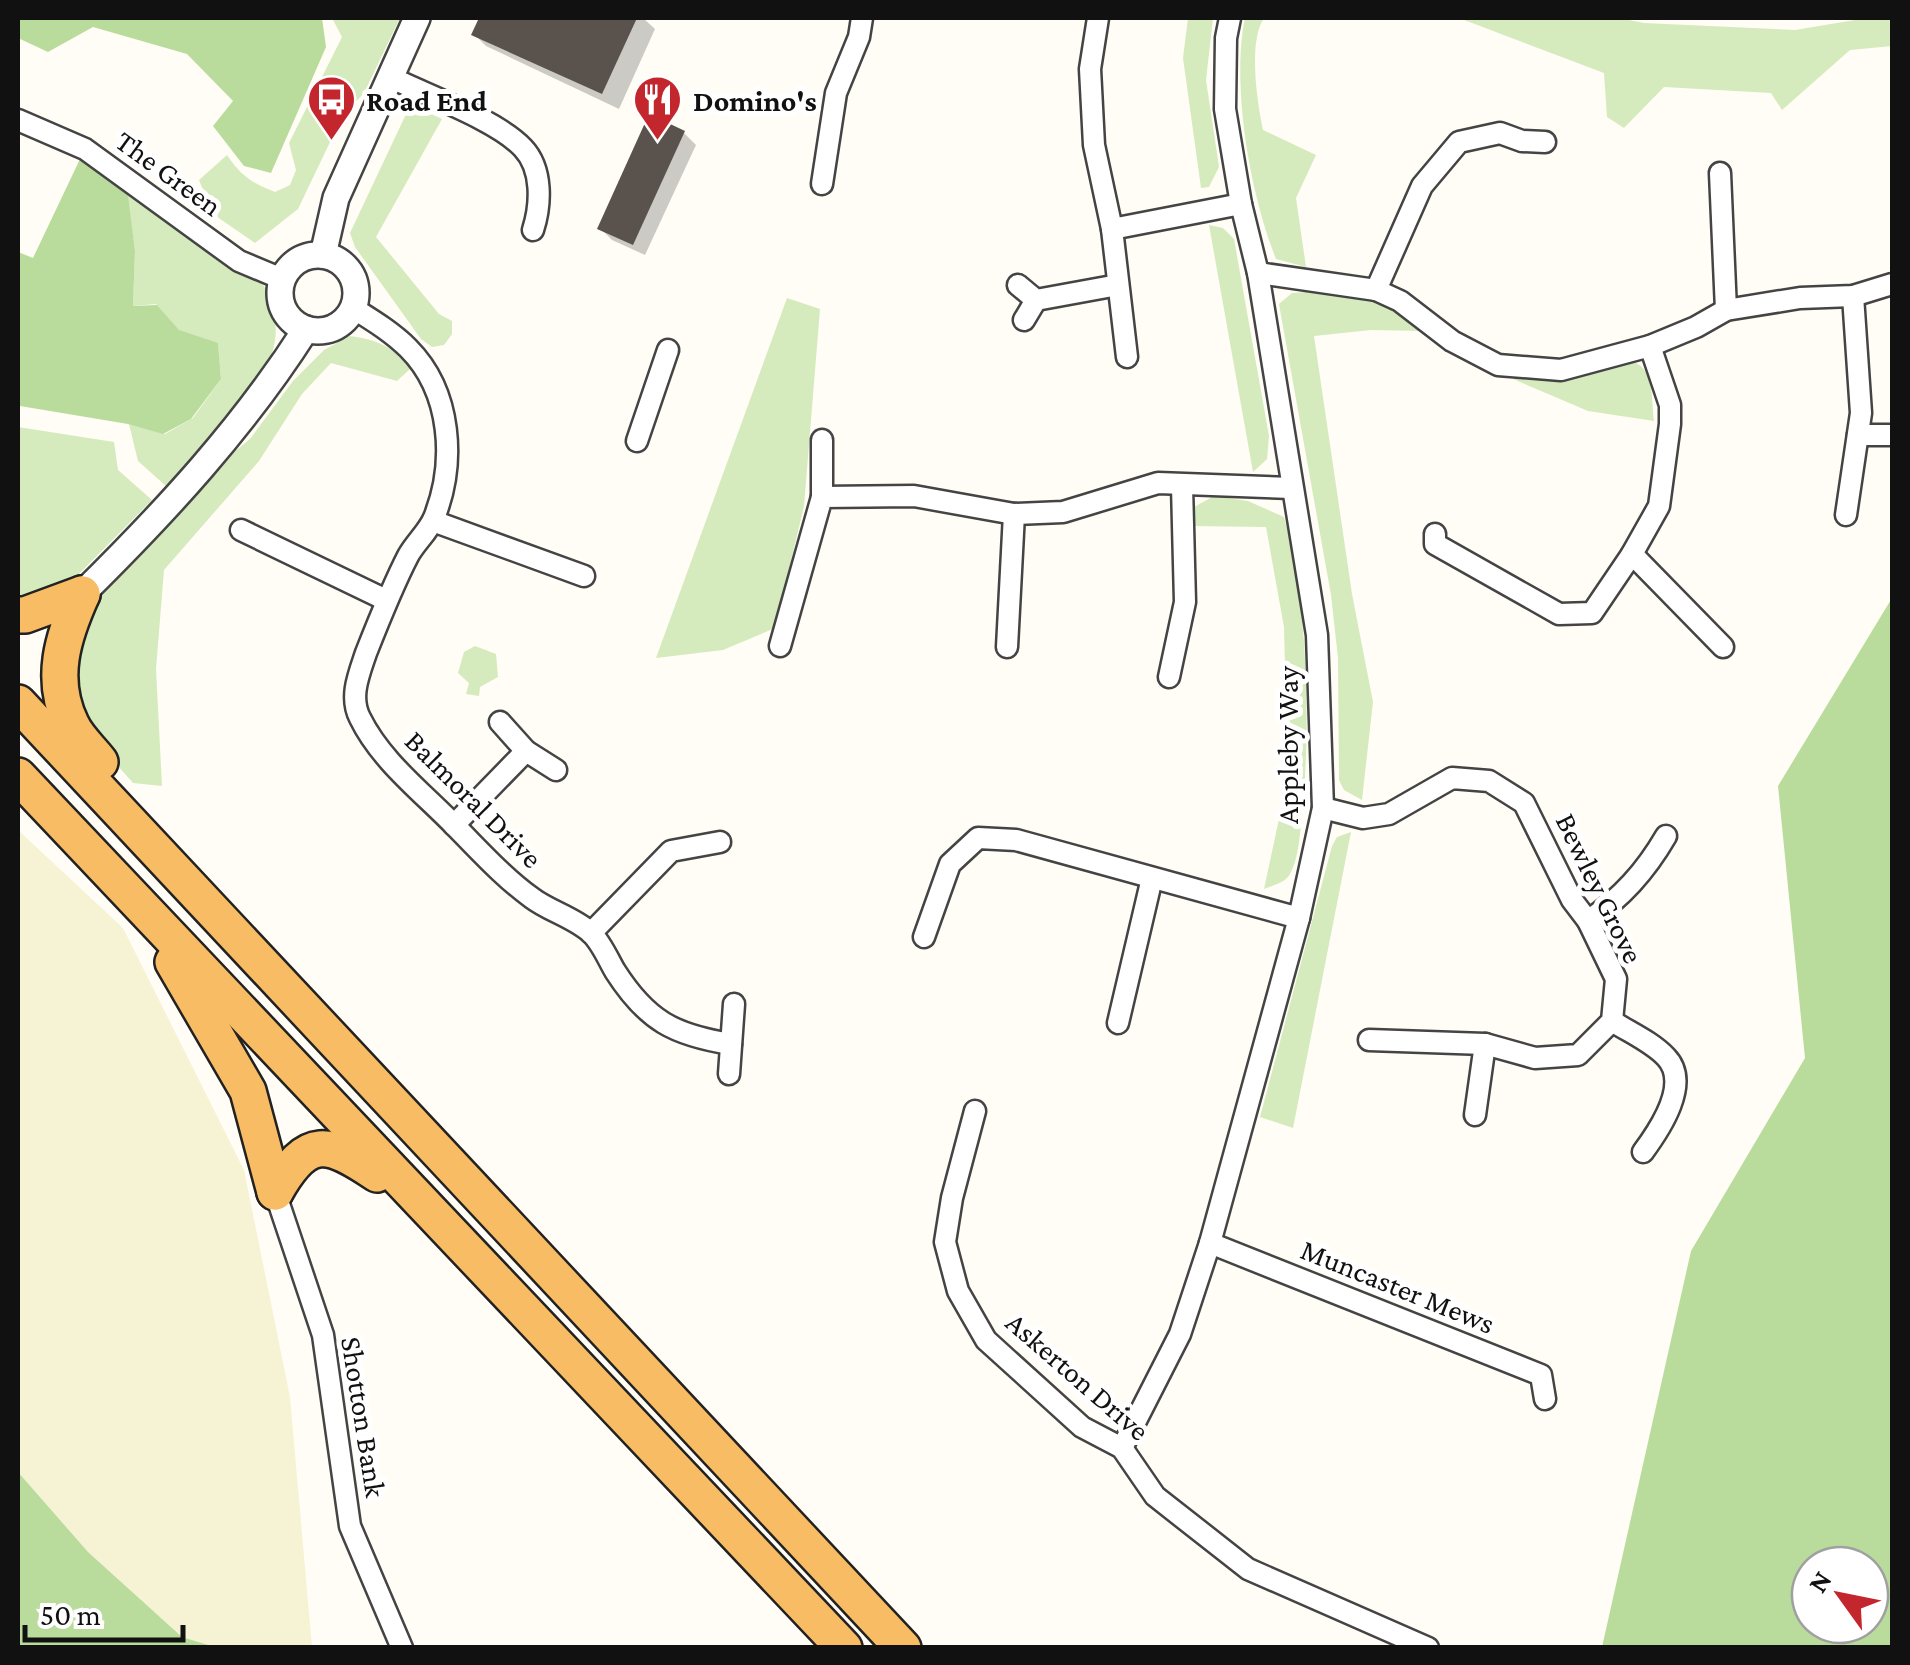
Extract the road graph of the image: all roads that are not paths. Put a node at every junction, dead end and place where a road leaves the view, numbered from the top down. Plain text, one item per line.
1 (417, 18) edge
2 (862, 18) edge
3 (1098, 18) edge
4 (1230, 18) edge
5 (390, 77) junction
6 (18, 120) edge
7 (1545, 142) dead end
8 (1720, 173) dead end
9 (822, 184) dead end
10 (1241, 204) junction
11 (1112, 229) junction
12 (533, 230) dead end
13 (324, 255) junction
14 (1258, 273) junction
15 (282, 279) junction
16 (1892, 284) edge
17 (1018, 285) dead end
18 (1118, 286) junction
19 (1376, 290) junction
20 (1853, 296) junction
21 (1036, 300) junction
22 (353, 308) junction
23 (1726, 310) junction
24 (1024, 320) dead end
25 (306, 329) junction
26 (1650, 346) junction
27 (668, 350) dead end
28 (1127, 358) dead end
29 (1858, 435) junction
30 (1892, 435) edge
31 (822, 440) dead end
32 (637, 441) dead end
33 (1182, 486) junction
34 (1292, 488) junction
35 (822, 497) junction
36 (1014, 514) junction
37 (1846, 515) dead end
38 (433, 521) junction
39 (242, 530) dead end
40 (1435, 534) dead end
41 (1632, 554) junction
42 (584, 576) dead end
43 (82, 594) junction
44 (386, 600) junction
45 (18, 614) edge
46 (780, 646) dead end
47 (1007, 647) dead end
48 (1723, 647) dead end
49 (1169, 677) dead end
50 (18, 703) edge
51 (500, 722) dead end
52 (526, 751) junction
53 (556, 770) dead end
54 (18, 776) edge
55 (1323, 808) junction
56 (454, 825) junction
57 (1666, 836) dead end
58 (720, 842) dead end
59 (1152, 878) junction
60 (198, 897) junction
61 (134, 900) junction
62 (1299, 918) junction
63 (1588, 921) junction
64 (590, 933) junction
65 (924, 937) dead end
66 (734, 1004) dead end
67 (1612, 1021) junction
68 (1118, 1022) dead end
69 (1368, 1040) dead end
70 (731, 1044) junction
71 (1486, 1044) junction
72 (728, 1074) dead end
73 (975, 1111) dead end
74 (1475, 1115) dead end
75 (1643, 1152) dead end
76 (275, 1192) junction
77 (422, 1203) junction
78 (1210, 1243) junction
79 (1545, 1399) dead end
80 (1122, 1448) junction
81 (402, 1648) edge
82 (844, 1648) edge
83 (903, 1648) edge
84 (1428, 1648) edge

1 - 5 street
2 - 9 street
3 - 11 street
4 - 10 street, Appleby Way
5 - 12 street
5 - 13 street
6 - 15 street, The Green
7 - 19 street
8 - 23 street
10 - 11 street
10 - 14 street, Appleby Way
11 - 18 street
13 - 15 street
13 - 22 street
14 - 19 street
14 - 34 street, Appleby Way
15 - 25 street
16 - 20 street
17 - 21 street
18 - 21 street
18 - 28 street
19 - 26 street
20 - 23 street
20 - 29 street
21 - 24 street
22 - 25 street
22 - 38 street, Balmoral Drive
23 - 26 street
25 - 43 street
26 - 41 street
27 - 32 street
29 - 30 street
29 - 37 street
31 - 35 street
33 - 34 street
33 - 36 street
33 - 49 street
34 - 55 street, Appleby Way
35 - 36 street
35 - 46 street
36 - 47 street
38 - 42 street
38 - 44 street, Balmoral Drive
39 - 44 street
40 - 41 street
41 - 48 street
43 - 45 highway
43 - 60 highway
44 - 56 street, Balmoral Drive
50 - 60 highway
51 - 52 street
52 - 53 street
52 - 56 street
54 - 61 highway
55 - 62 street, Appleby Way
55 - 63 street, Bewley Grove
56 - 64 street, Balmoral Drive
57 - 63 street
58 - 64 street
59 - 62 street
59 - 65 street
59 - 68 street
60 - 83 highway
61 - 76 highway
61 - 77 highway
62 - 78 street, Appleby Way
63 - 67 street, Bewley Grove
64 - 70 street, Balmoral Drive
66 - 70 street
67 - 71 street
67 - 75 street
69 - 71 street
70 - 72 street
71 - 74 street
73 - 80 street, Askerton Drive
76 - 77 highway
76 - 81 street, Shotton Bank
77 - 82 highway
78 - 79 street, Muncaster Mews
78 - 80 street, Appleby Way
80 - 84 street, Askerton Drive

